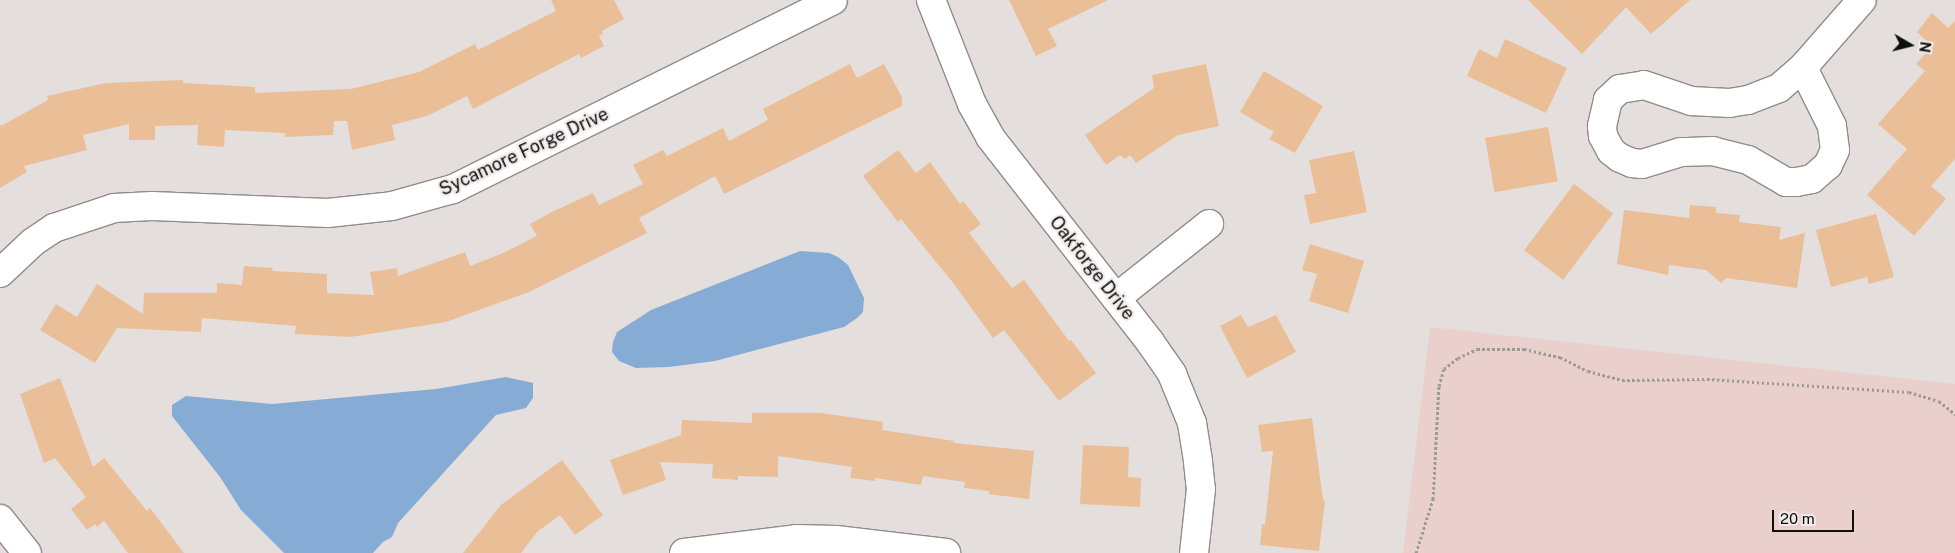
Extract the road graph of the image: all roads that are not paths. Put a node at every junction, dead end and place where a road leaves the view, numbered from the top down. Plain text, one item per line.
1 (833, 0) edge
2 (931, 0) edge
3 (1862, 0) edge
4 (1806, 65) junction
5 (1209, 224) dead end
6 (0, 273) edge
7 (1116, 298) junction
8 (0, 519) edge
9 (27, 553) edge
10 (684, 553) edge
11 (946, 553) edge
12 (1194, 553) edge

1 - 6 street, Sycamore Forge Drive
2 - 7 street, Oakforge Drive
3 - 4 street
4 - 4 street
5 - 7 street
7 - 12 street, Oakforge Drive
8 - 9 street
10 - 11 street

